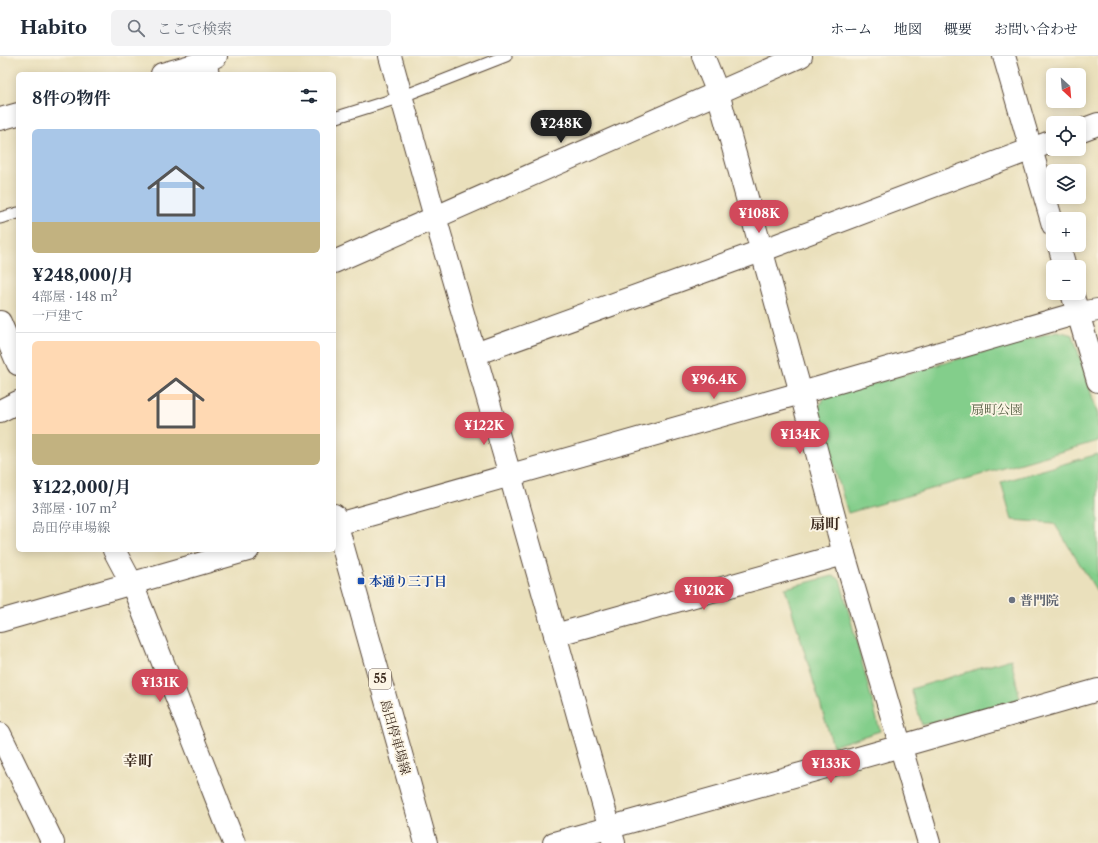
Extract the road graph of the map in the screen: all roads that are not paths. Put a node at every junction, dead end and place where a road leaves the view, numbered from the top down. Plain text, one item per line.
1 (390, 56) edge
2 (506, 56) edge
3 (703, 56) edge
4 (801, 56) edge
5 (1004, 56) edge
6 (208, 62) edge
7 (170, 72) edge
8 (718, 93) junction
9 (401, 97) junction
10 (16, 115) edge
11 (336, 117) edge
12 (0, 119) edge
13 (1098, 124) edge
14 (1086, 128) edge
15 (1046, 144) edge
16 (1031, 149) junction
17 (1049, 212) edge
18 (16, 214) edge
19 (435, 217) junction
20 (0, 218) edge
21 (761, 251) junction
22 (336, 261) edge
23 (1083, 305) edge
24 (0, 322) edge
25 (475, 354) junction
26 (16, 359) edge
27 (1098, 381) edge
28 (801, 393) junction
29 (16, 403) edge
30 (0, 411) edge
31 (510, 475) junction
32 (336, 522) edge
33 (336, 526) edge
34 (115, 552) edge
35 (241, 552) edge
36 (844, 554) junction
37 (132, 584) junction
38 (0, 622) edge
39 (555, 635) junction
40 (1098, 690) edge
41 (0, 734) edge
42 (901, 746) junction
43 (612, 835) edge
44 (53, 843) edge
45 (234, 843) edge
46 (426, 843) edge
47 (554, 843) edge
48 (929, 843) edge

1 - 9 street
2 - 9 lane
3 - 8 street
4 - 8 street
5 - 16 street
6 - 7 street
8 - 19 street
8 - 21 street
9 - 11 lane
9 - 19 street
10 - 12 street
13 - 14 street
15 - 16 street
16 - 17 street
16 - 21 street
18 - 20 lane
19 - 22 street
19 - 25 street
21 - 25 street
21 - 28 street
23 - 27 street
23 - 28 street
24 - 26 street
25 - 31 street
28 - 31 street
28 - 36 street
29 - 30 street
31 - 32 street
31 - 39 street
33 - 46 street, 島田停車場線 / 55
34 - 37 street
35 - 37 street
36 - 39 street
36 - 42 street
37 - 38 street
37 - 45 street
39 - 43 street
40 - 42 street
41 - 44 street
42 - 43 street
42 - 48 street
43 - 47 street

